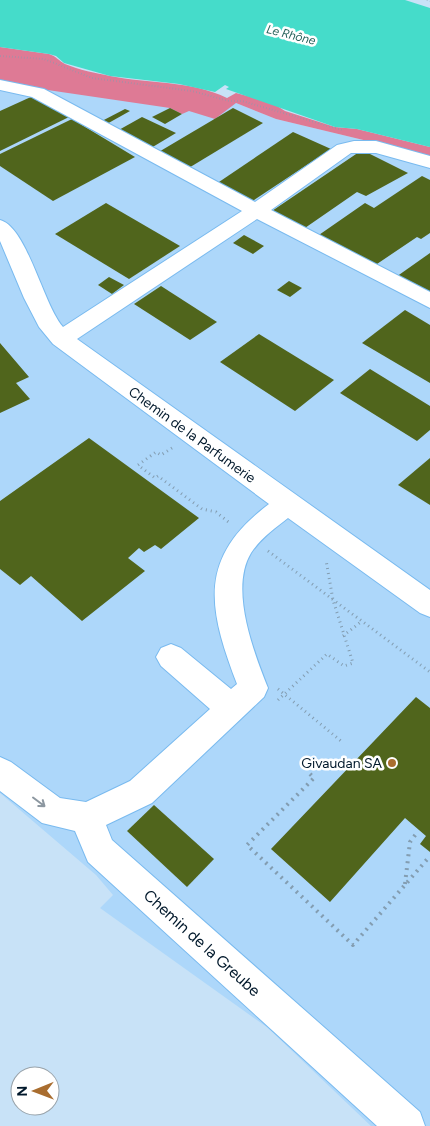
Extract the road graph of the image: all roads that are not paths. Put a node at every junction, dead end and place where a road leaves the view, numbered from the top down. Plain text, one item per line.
1 (0, 85) edge
2 (430, 162) edge
3 (256, 211) junction
4 (4, 236) edge
5 (430, 301) edge
6 (61, 339) junction
7 (288, 504) junction
8 (430, 605) edge
9 (171, 657) dead end
10 (232, 709) junction
11 (0, 772) edge
12 (87, 818) junction
13 (406, 1126) edge

1 - 3 street
2 - 3 street
3 - 5 street
3 - 6 street
4 - 6 street, Chemin de la Parfumerie
6 - 7 street, Chemin de la Parfumerie
7 - 8 street, Chemin de la Parfumerie
7 - 10 street
9 - 10 street
10 - 12 street
11 -> 12 street
12 - 13 street, Chemin de la Greube

